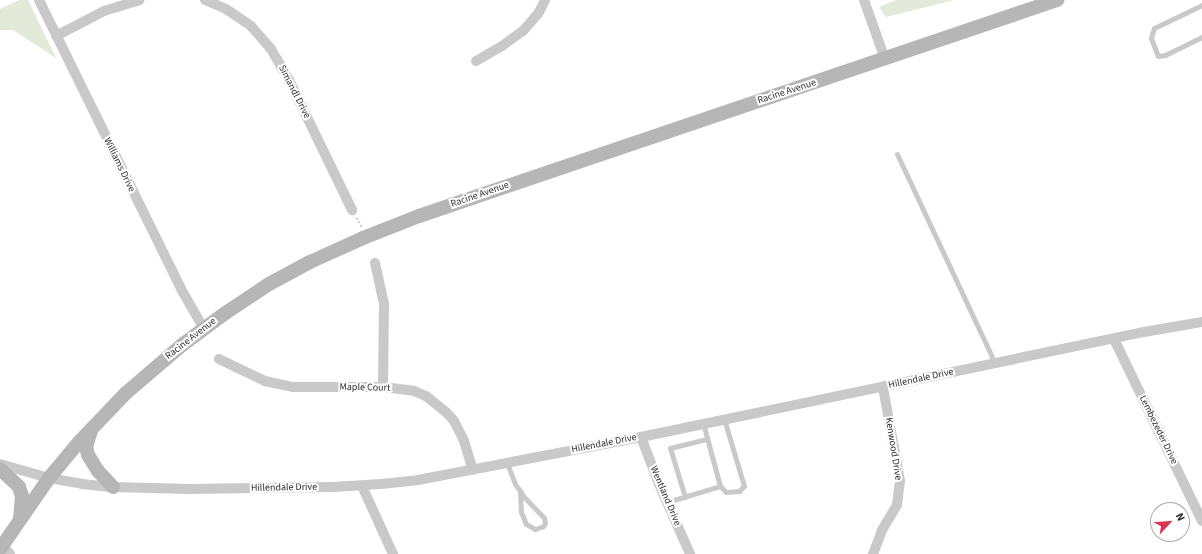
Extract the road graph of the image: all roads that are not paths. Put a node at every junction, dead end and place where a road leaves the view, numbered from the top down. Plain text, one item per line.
1 (38, 0) edge
2 (139, 0) edge
3 (209, 0) edge
4 (545, 0) edge
5 (864, 0) edge
6 (1057, 0) edge
7 (1202, 5) edge
8 (56, 36) junction
9 (1202, 37) edge
10 (885, 59) junction
11 (476, 61) dead end
12 (897, 154) dead end
13 (352, 210) road end
14 (375, 262) dead end
15 (1202, 322) edge
16 (204, 329) junction
17 (1114, 340) junction
18 (219, 359) dead end
19 (995, 363) junction
20 (383, 387) junction
21 (883, 387) junction
22 (724, 419) junction
23 (703, 424) junction
24 (92, 428) junction
25 (641, 437) junction
26 (707, 439) junction
27 (507, 463) junction
28 (0, 464) edge
29 (0, 469) edge
30 (473, 470) junction
31 (49, 478) junction
32 (362, 486) junction
33 (720, 486) junction
34 (113, 487) junction
35 (520, 491) junction
36 (685, 497) junction
37 (667, 502) junction
38 (20, 518) junction
39 (1202, 521) edge
40 (4, 549) edge
41 (393, 554) edge
42 (690, 554) edge
43 (873, 554) edge

1 - 8 street, Williams Drive
2 - 8 street
3 - 13 street, Simandl Drive
4 - 11 street
5 - 10 street
6 - 10 main road, Racine Avenue
7 - 9 lane
8 - 16 street, Williams Drive
10 - 16 main road, Racine Avenue
12 - 19 lane
14 - 20 street
15 - 17 street, Hillendale Drive
16 - 24 main road, Racine Avenue
17 - 19 street, Hillendale Drive
17 - 39 street, Lembezeder Drive
18 - 20 street, Maple Court
19 - 21 street, Hillendale Drive
20 - 30 street, Maple Court
21 - 22 street, Hillendale Drive
21 - 43 street, Kenwood Drive
22 - 23 street, Hillendale Drive
22 - 33 lane
23 - 25 street, Hillendale Drive
23 - 26 lane
24 - 31 main road, Racine Avenue
24 - 34 main road
25 - 27 street, Hillendale Drive
25 - 37 street, Wentland Drive
26 - 33 lane
26 - 36 lane
27 - 30 street, Hillendale Drive
27 - 35 lane
28 - 31 street, Hillendale Drive
29 - 38 main road
30 - 32 street, Hillendale Drive
31 - 34 street, Hillendale Drive
31 - 38 main road, Racine Avenue
32 - 34 street, Hillendale Drive
32 - 41 street
33 - 36 lane
35 - 35 lane
36 - 37 lane
37 - 42 street, Wentland Drive
38 - 40 main road, Racine Avenue

